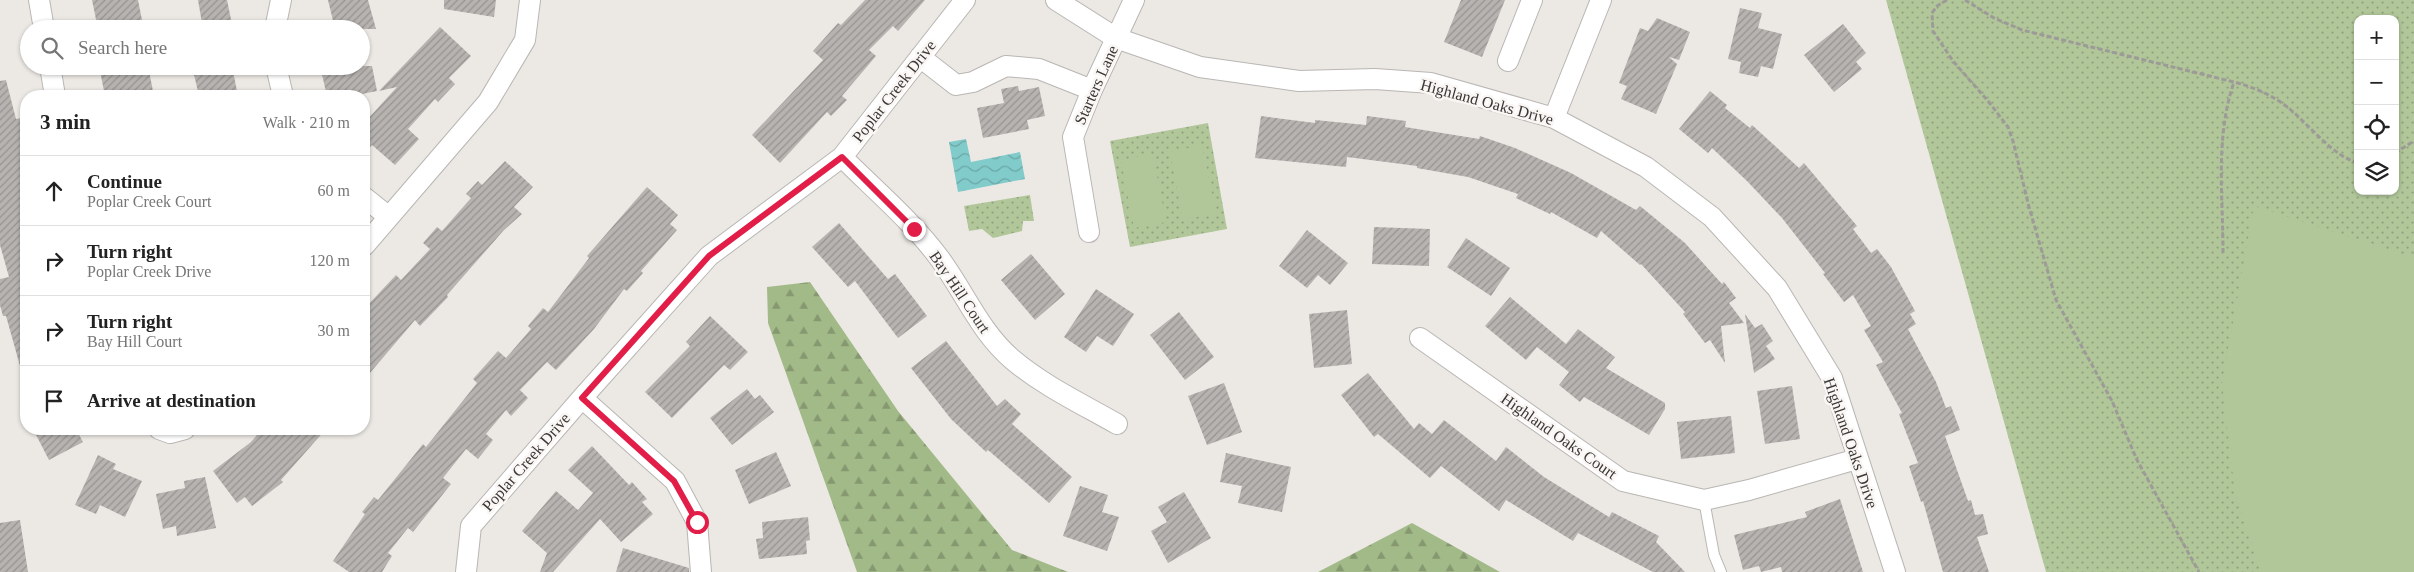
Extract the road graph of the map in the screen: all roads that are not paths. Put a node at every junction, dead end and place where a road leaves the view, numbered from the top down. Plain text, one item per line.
1 (39, 0) edge
2 (281, 0) edge
3 (530, 0) edge
4 (965, 0) edge
5 (1056, 0) edge
6 (1134, 0) edge
7 (1532, 0) edge
8 (1601, 0) edge
9 (42, 20) edge
10 (277, 20) edge
11 (1116, 38) junction
12 (920, 57) junction
13 (1508, 61) dead end
14 (52, 75) edge
15 (278, 75) edge
16 (54, 90) edge
17 (282, 90) edge
18 (1092, 90) junction
19 (1554, 118) junction
20 (842, 157) junction
21 (370, 201) edge
22 (388, 217) junction
23 (1089, 232) dead end
24 (370, 239) edge
25 (1420, 338) dead end
26 (582, 398) junction
27 (1117, 424) dead end
28 (1857, 459) junction
29 (1704, 500) junction
30 (466, 572) edge
31 (701, 572) edge
32 (1721, 572) edge
33 (1895, 572) edge

1 - 9 street
2 - 10 street
3 - 22 street
4 - 12 street, Poplar Creek Drive
5 - 11 street, Highland Oaks Drive
6 - 11 street, Starters Lane
7 - 13 street
8 - 19 street
11 - 18 street, Starters Lane
11 - 19 street, Highland Oaks Drive
12 - 18 street
12 - 20 street, Poplar Creek Drive
14 - 16 street
15 - 17 street
18 - 23 street, Starters Lane
19 - 28 street, Highland Oaks Drive
20 - 26 street, Poplar Creek Drive
20 - 27 street, Bay Hill Court
21 - 22 street
22 - 24 street
25 - 29 street, Highland Oaks Court
26 - 30 street, Poplar Creek Drive
26 - 31 street
28 - 29 street, Highland Oaks Court
28 - 33 street, Highland Oaks Drive
29 - 32 lane

